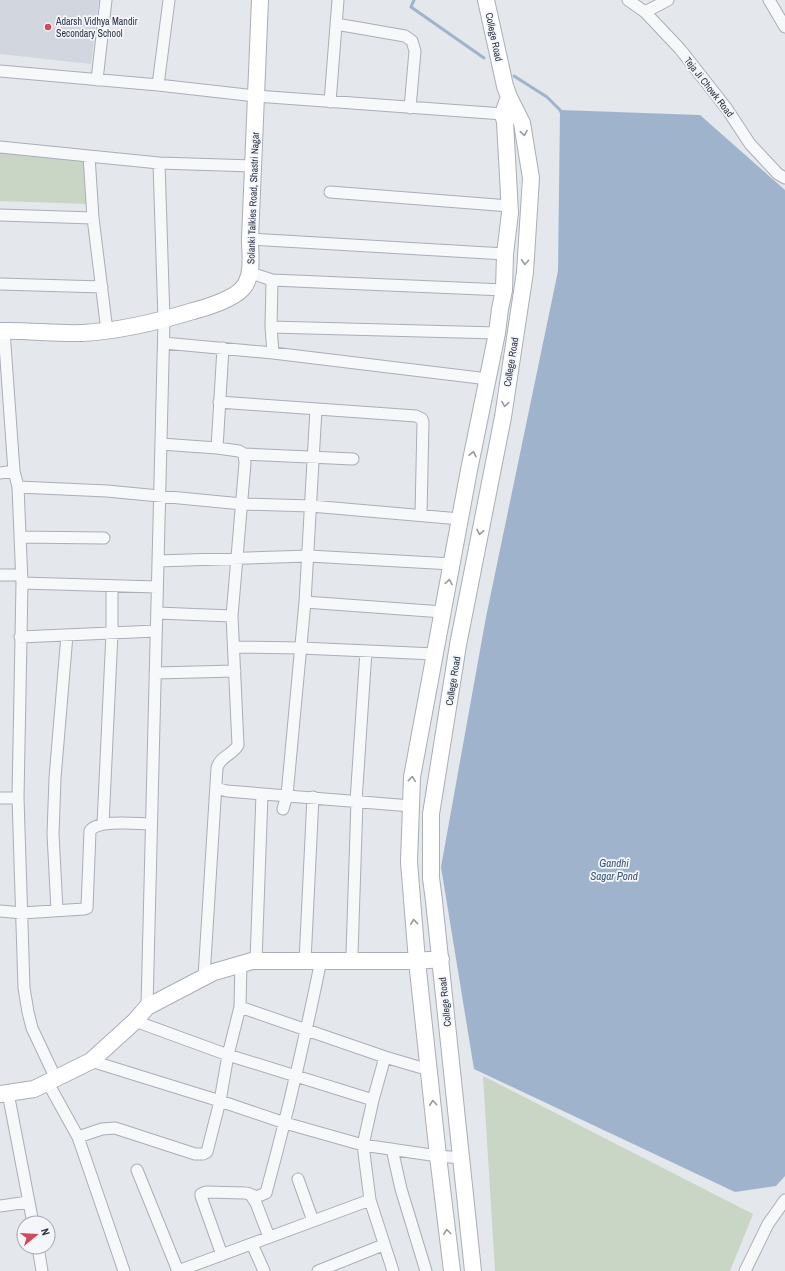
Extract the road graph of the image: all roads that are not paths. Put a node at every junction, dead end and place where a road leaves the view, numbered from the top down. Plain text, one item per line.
1 (106, 0) edge
2 (169, 0) edge
3 (260, 0) edge
4 (338, 0) edge
5 (486, 0) edge
6 (628, 0) edge
7 (668, 0) edge
8 (769, 0) edge
9 (645, 12) junction
10 (336, 24) junction
11 (785, 27) edge
12 (0, 71) edge
13 (96, 80) junction
14 (158, 85) junction
15 (256, 96) junction
16 (508, 97) junction
17 (330, 102) junction
18 (410, 108) junction
19 (503, 114) junction
20 (0, 147) edge
21 (89, 156) junction
22 (159, 163) junction
23 (253, 166) junction
24 (785, 178) edge
25 (330, 192) dead end
26 (510, 206) junction
27 (0, 215) edge
28 (93, 218) junction
29 (250, 239) junction
30 (505, 254) junction
31 (251, 274) junction
32 (272, 280) junction
33 (0, 284) edge
34 (102, 287) junction
35 (504, 290) junction
36 (164, 320) junction
37 (270, 327) junction
38 (2, 331) edge
39 (107, 331) junction
40 (497, 334) junction
41 (164, 343) junction
42 (223, 348) junction
43 (273, 353) junction
44 (488, 379) junction
45 (220, 402) junction
46 (316, 409) junction
47 (161, 444) junction
48 (217, 448) junction
49 (244, 454) junction
50 (313, 457) junction
51 (353, 459) dead end
52 (14, 471) junction
53 (0, 473) edge
54 (18, 487) junction
55 (160, 497) junction
56 (242, 504) junction
57 (311, 506) junction
58 (421, 515) junction
59 (460, 519) junction
60 (20, 537) junction
61 (104, 538) dead end
62 (308, 556) junction
63 (237, 558) junction
64 (158, 561) junction
65 (452, 564) junction
66 (0, 575) edge
67 (22, 579) junction
68 (112, 586) junction
69 (157, 588) junction
70 (306, 602) junction
71 (443, 612) junction
72 (157, 613) junction
73 (232, 616) junction
74 (156, 631) junction
75 (112, 633) junction
76 (67, 635) junction
77 (20, 637) junction
78 (234, 647) junction
79 (301, 648) junction
80 (366, 651) junction
81 (435, 654) junction
82 (235, 671) junction
83 (155, 673) junction
84 (216, 788) junction
85 (262, 794) junction
86 (287, 796) junction
87 (313, 797) junction
88 (0, 798) edge
89 (18, 798) junction
90 (356, 801) junction
91 (411, 806) junction
92 (283, 809) dead end
93 (103, 824) junction
94 (152, 824) junction
95 (58, 910) junction
96 (0, 911) edge
97 (22, 913) junction
98 (352, 954) dead end
99 (441, 959) junction
100 (305, 960) junction
101 (321, 960) junction
102 (417, 961) junction
103 (249, 963) junction
104 (204, 977) junction
105 (147, 1007) junction
106 (240, 1007) junction
107 (135, 1021) junction
108 (307, 1030) junction
109 (228, 1055) junction
110 (385, 1057) junction
111 (91, 1061) junction
112 (429, 1070) junction
113 (296, 1076) junction
114 (52, 1081) junction
115 (4, 1093) edge
116 (373, 1100) junction
117 (220, 1101) junction
118 (285, 1123) junction
119 (78, 1137) junction
120 (363, 1145) junction
121 (392, 1149) junction
122 (438, 1156) junction
123 (462, 1158) junction
124 (137, 1170) dead end
125 (298, 1179) dead end
126 (250, 1194) junction
127 (370, 1200) junction
128 (785, 1200) edge
129 (28, 1202) junction
130 (0, 1206) edge
131 (31, 1215) edge
132 (313, 1221) junction
133 (269, 1237) junction
134 (252, 1244) junction
135 (384, 1245) junction
136 (39, 1255) edge
137 (222, 1255) junction
138 (449, 1270) edge
139 (42, 1271) edge
140 (124, 1271) edge
141 (178, 1271) edge
142 (264, 1271) edge
143 (318, 1271) edge
144 (393, 1271) edge
145 (426, 1271) edge
146 (473, 1271) edge
147 (745, 1271) edge

1 - 13 street
2 - 14 street
3 - 15 main road, Solanki Talkies Road, Shastri Nagar
4 - 10 street
5 - 16 main road, College Road
6 - 9 street, Teja Ji Chowk Road
7 - 9 street
8 - 11 street
9 - 24 street, Teja Ji Chowk Road
10 - 17 street
10 - 18 street
12 - 13 street
13 - 14 street
14 - 15 street
15 - 17 street
15 - 23 main road, Solanki Talkies Road, Shastri Nagar
16 - 19 main road, College Road
16 -> 99 main road, College Road
17 - 18 street
18 - 19 street
19 - 26 main road, College Road
20 - 21 street
21 - 22 street
21 - 28 street
22 - 23 street
22 - 36 street
23 - 29 main road, Solanki Talkies Road, Shastri Nagar
25 - 26 street
26 - 30 main road, College Road
27 - 28 street
28 - 34 street
29 - 30 street
29 - 31 main road, Solanki Talkies Road, Shastri Nagar
30 - 35 main road, College Road
31 - 32 street
31 - 36 main road, Solanki Talkies Road, Shastri Nagar
32 - 35 street
32 - 37 street
33 - 34 street
34 - 39 street
35 - 40 main road, College Road
36 - 39 main road, Solanki Talkies Road, Shastri Nagar
36 - 41 street
37 - 40 street
37 - 43 street
38 - 39 main road, Solanki Talkies Road, Shastri Nagar
38 - 52 street
40 - 44 main road, College Road
41 - 42 street
41 - 47 street
42 - 43 street
42 - 45 street
43 - 44 street
59 -> 44 main road, College Road
45 - 46 street
45 - 48 street
46 - 50 street
46 - 58 street
47 - 48 street
47 - 55 street
48 - 49 street
49 - 50 street
49 - 56 street
50 - 51 street
50 - 57 street
52 - 53 street
52 - 54 street
54 - 55 street
54 - 60 street
55 - 56 street
55 - 64 street
56 - 57 street
56 - 63 street
57 - 58 street
57 - 62 street
58 - 59 street
59 - 65 main road, College Road
60 - 61 street
60 - 67 street
62 - 63 street
62 - 65 street
62 - 70 street
63 - 64 street
63 - 73 street
64 - 69 street
71 -> 65 main road, College Road
66 - 67 street
67 - 68 street
67 - 77 street
68 - 69 street
68 - 75 street
69 - 72 street
70 - 71 street
70 - 79 street
71 - 81 main road, College Road
72 - 73 street
72 - 74 street
73 - 78 street
74 - 75 street
74 - 83 street
75 - 76 street
75 - 93 street
76 - 77 street
76 - 95 street
77 - 89 street
78 - 79 street
78 - 82 street
79 - 80 street
79 - 86 street
80 - 81 street
80 - 90 street
91 -> 81 main road, College Road
82 - 83 street
82 - 84 street
83 - 94 street
84 - 85 street
84 - 104 street
85 - 86 street
85 - 103 street
86 - 87 street
86 - 92 street
87 - 90 street
87 - 100 street
88 - 89 street
89 - 97 street
90 - 91 street
90 - 98 street
102 -> 91 main road, College Road
93 - 94 street
93 - 95 street
94 - 105 street
95 - 97 street
96 - 97 street
97 - 114 street
99 - 102 main road
99 - 123 main road, College Road
100 - 101 main road
100 - 103 main road
101 - 102 main road
101 - 108 street
102 - 112 main road, College Road
103 - 104 main road
103 - 106 street
104 - 105 main road
105 - 107 main road
106 - 108 street
106 - 109 street
107 - 109 street
107 - 111 main road
108 - 110 street
108 - 113 street
109 - 113 street
109 - 117 street
110 - 112 street
110 - 116 street
111 - 114 main road
111 - 117 street
122 -> 112 main road, College Road
113 - 116 street
113 - 118 street
114 - 115 main road
114 - 119 street
115 - 129 street
116 - 120 street
117 - 118 street
117 - 119 street
118 - 120 street
118 - 126 street
119 - 140 street
120 - 121 street
120 - 127 street
121 - 122 street
121 - 145 street
122 - 123 street
138 -> 122 main road, College Road
123 - 146 main road, College Road
124 - 141 street
125 - 132 street
126 - 133 street
126 - 137 street
127 - 132 street
127 - 135 street
128 - 147 street
129 - 130 street
129 - 131 street
132 - 133 street
133 - 134 street
134 - 137 street
134 - 142 street
135 - 143 street
135 - 144 street
136 - 139 street
137 - 141 street

